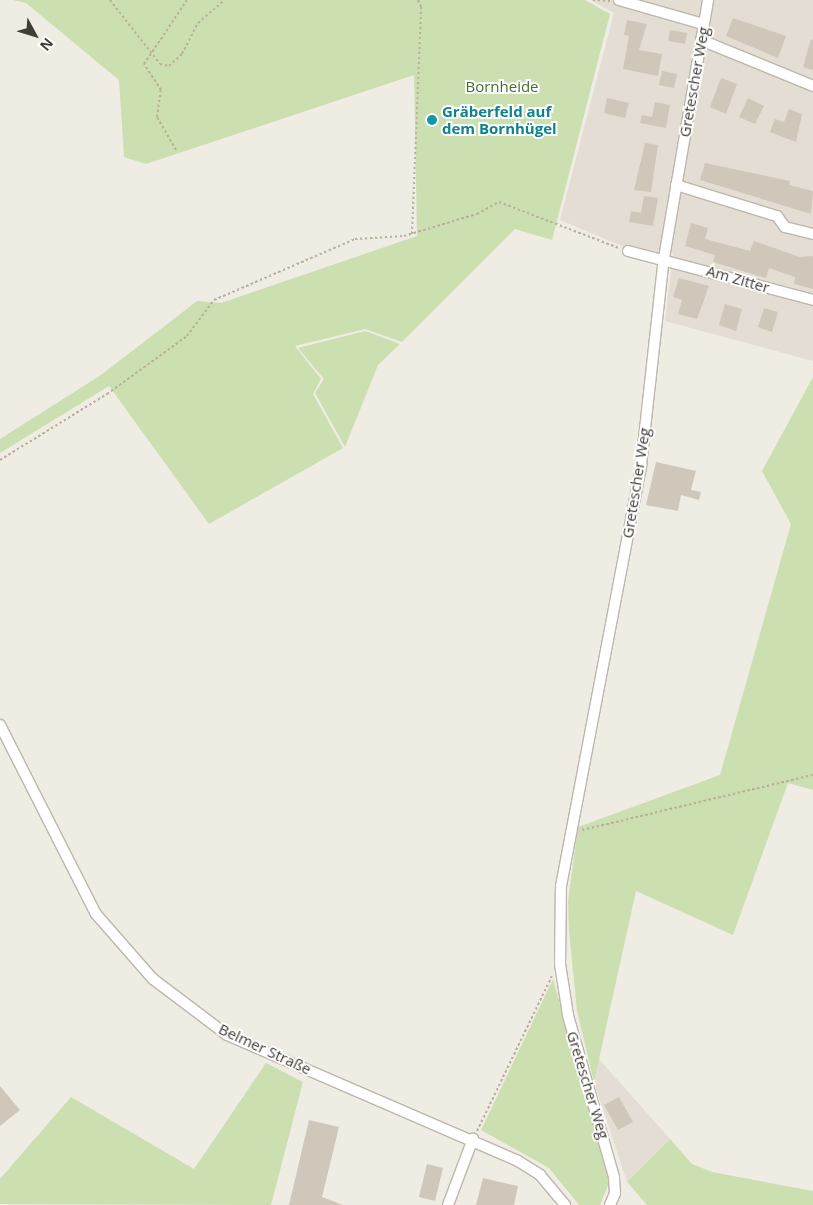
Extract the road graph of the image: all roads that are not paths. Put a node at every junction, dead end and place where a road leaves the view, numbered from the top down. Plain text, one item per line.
1 (619, 0) edge
2 (708, 0) edge
3 (703, 24) junction
4 (701, 40) junction
5 (813, 86) edge
6 (676, 186) junction
7 (813, 234) edge
8 (628, 250) road end
9 (664, 258) junction
10 (813, 300) edge
11 (0, 725) edge
12 (473, 1140) junction
13 (612, 1204) edge
14 (448, 1205) edge
15 (565, 1205) edge

1 - 3 street
2 - 3 street, Gretescher Weg
3 - 4 street, Gretescher Weg
4 - 5 street
4 - 6 street, Gretescher Weg
6 - 7 street
6 - 9 street, Gretescher Weg
8 - 9 street, Am Zitter
9 - 10 street, Am Zitter
9 - 13 street, Gretescher Weg
11 - 12 street, Belmer Straße
12 - 14 street
12 - 15 street, Belmer Straße

